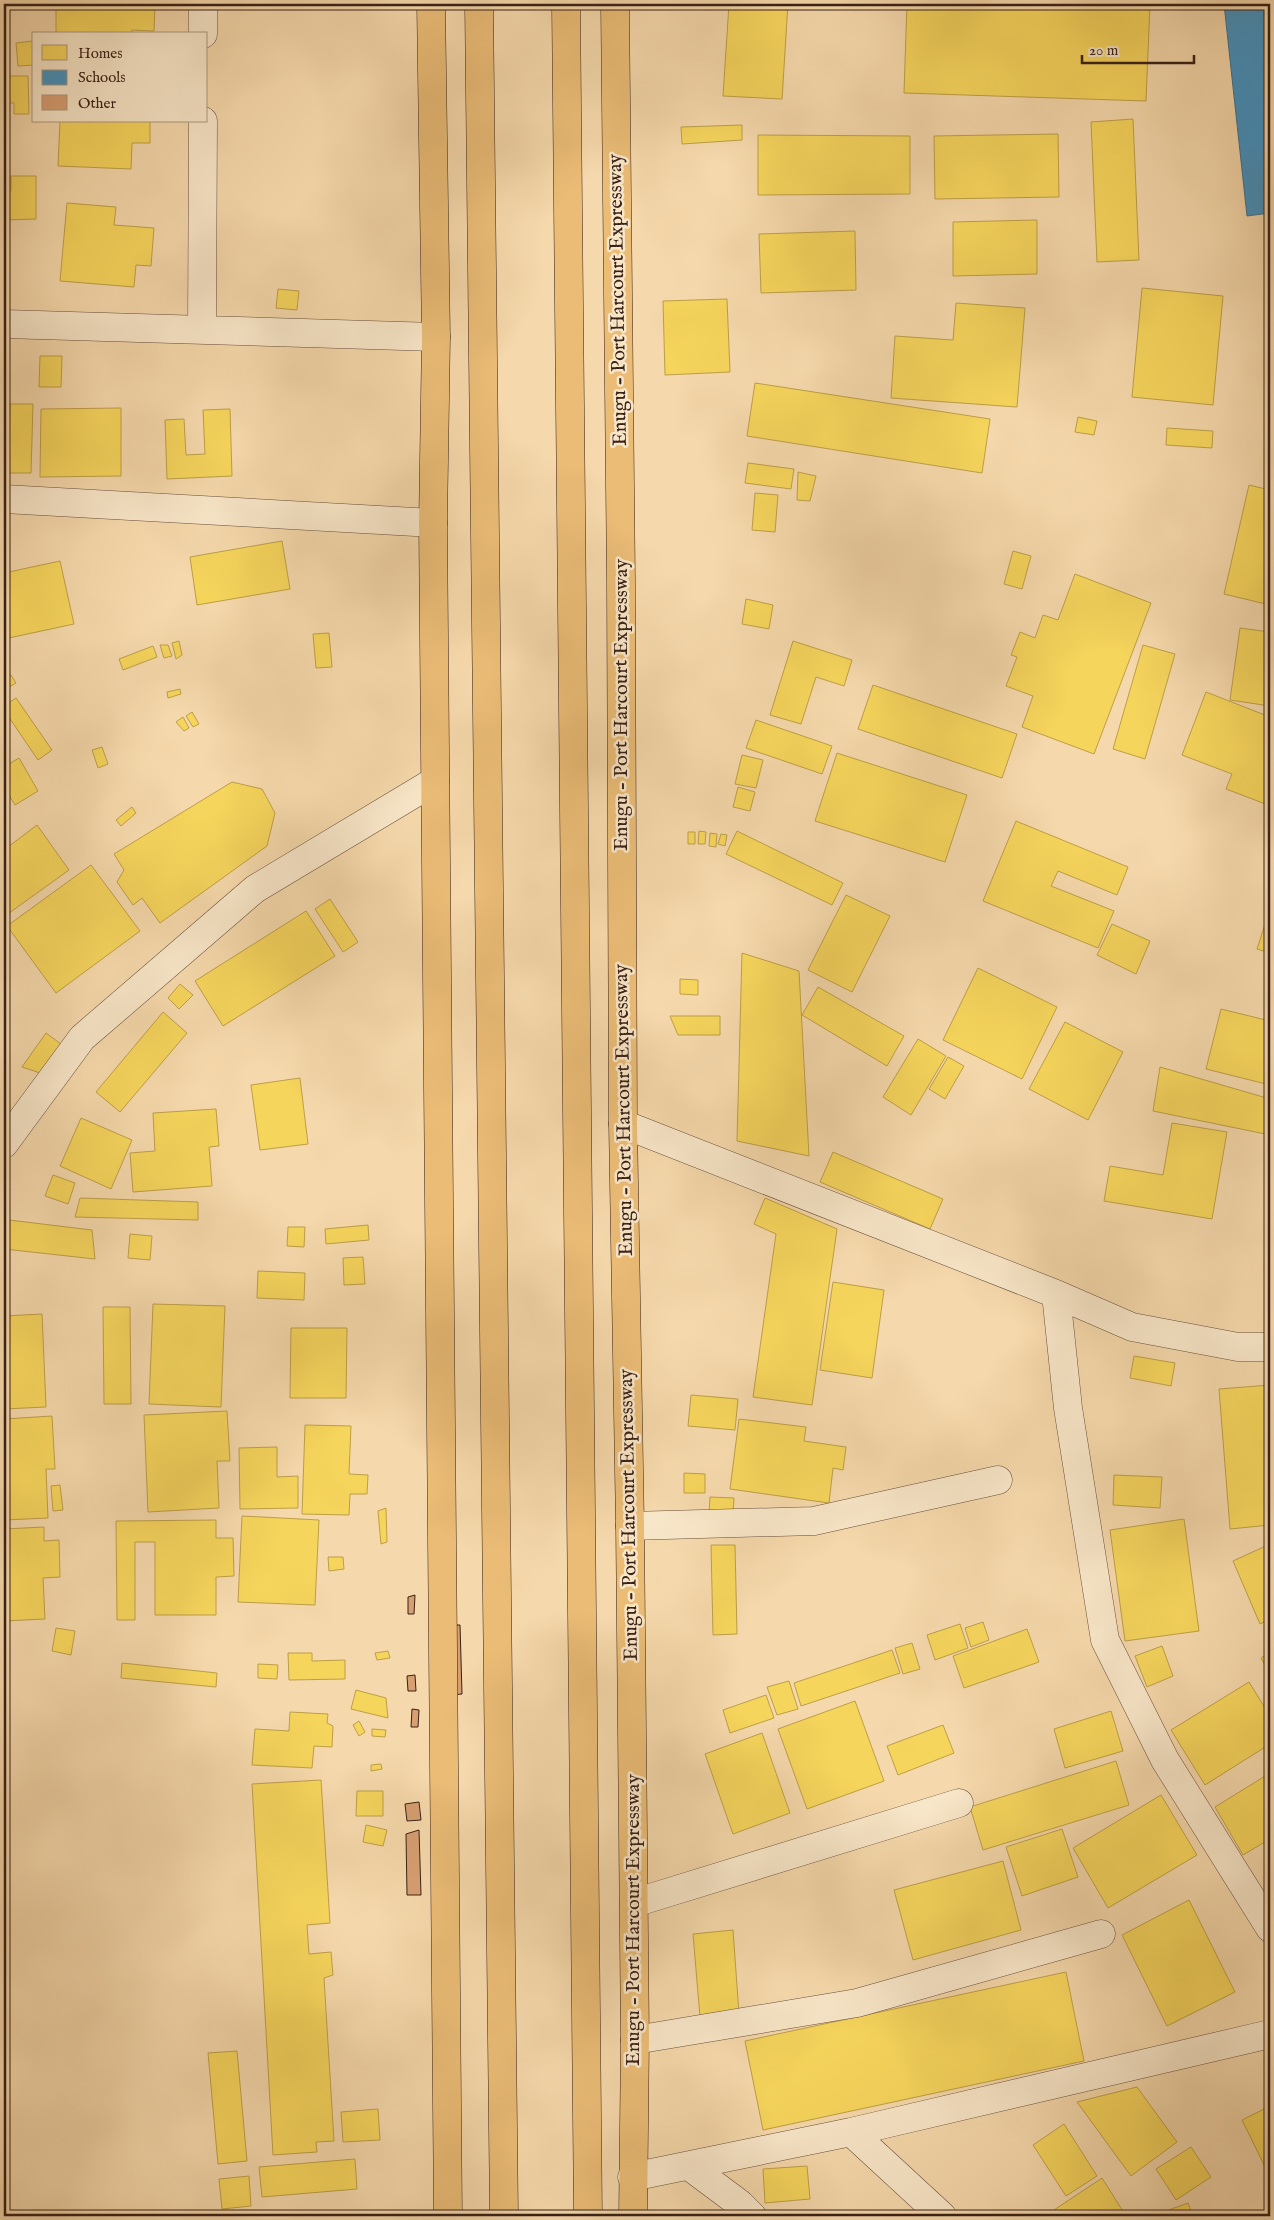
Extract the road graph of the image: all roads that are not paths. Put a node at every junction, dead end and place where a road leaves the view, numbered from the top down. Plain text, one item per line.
1 (203, 4) edge
2 (430, 4) edge
3 (479, 4) edge
4 (566, 4) edge
5 (615, 4) edge
6 (203, 32) edge
7 (202, 122) edge
8 (4, 324) edge
9 (202, 329) junction
10 (436, 337) junction
11 (4, 499) edge
12 (433, 523) junction
13 (435, 781) junction
14 (623, 1124) junction
15 (4, 1144) edge
16 (1056, 1294) junction
17 (1270, 1347) edge
18 (998, 1480) dead end
19 (630, 1526) junction
20 (959, 1803) dead end
21 (634, 1903) junction
22 (1270, 1928) edge
23 (1101, 1934) dead end
24 (1270, 2034) edge
25 (635, 2040) junction
26 (852, 2132) junction
27 (689, 2166) junction
28 (632, 2177) junction
29 (448, 2216) edge
30 (504, 2216) edge
31 (588, 2216) edge
32 (633, 2216) edge
33 (752, 2216) edge
34 (942, 2216) edge

1 - 6 street
2 - 10 main road
3 - 30 main road
4 - 31 main road
5 - 14 main road, Enugu - Port Harcourt Expressway
7 - 9 street
8 - 9 street
9 - 10 street
10 - 12 main road
11 - 12 street
12 - 13 main road
13 - 15 street
13 - 29 main road
14 - 16 street
14 - 19 main road, Enugu - Port Harcourt Expressway
16 - 17 street
16 - 22 street
18 - 19 street
19 - 21 main road, Enugu - Port Harcourt Expressway
20 - 21 street
21 - 25 main road, Enugu - Port Harcourt Expressway
23 - 25 street
24 - 26 street
25 - 28 main road, Enugu - Port Harcourt Expressway
26 - 27 street
26 - 34 street
27 - 28 street
27 - 33 street
28 - 32 main road, Enugu - Port Harcourt Expressway

